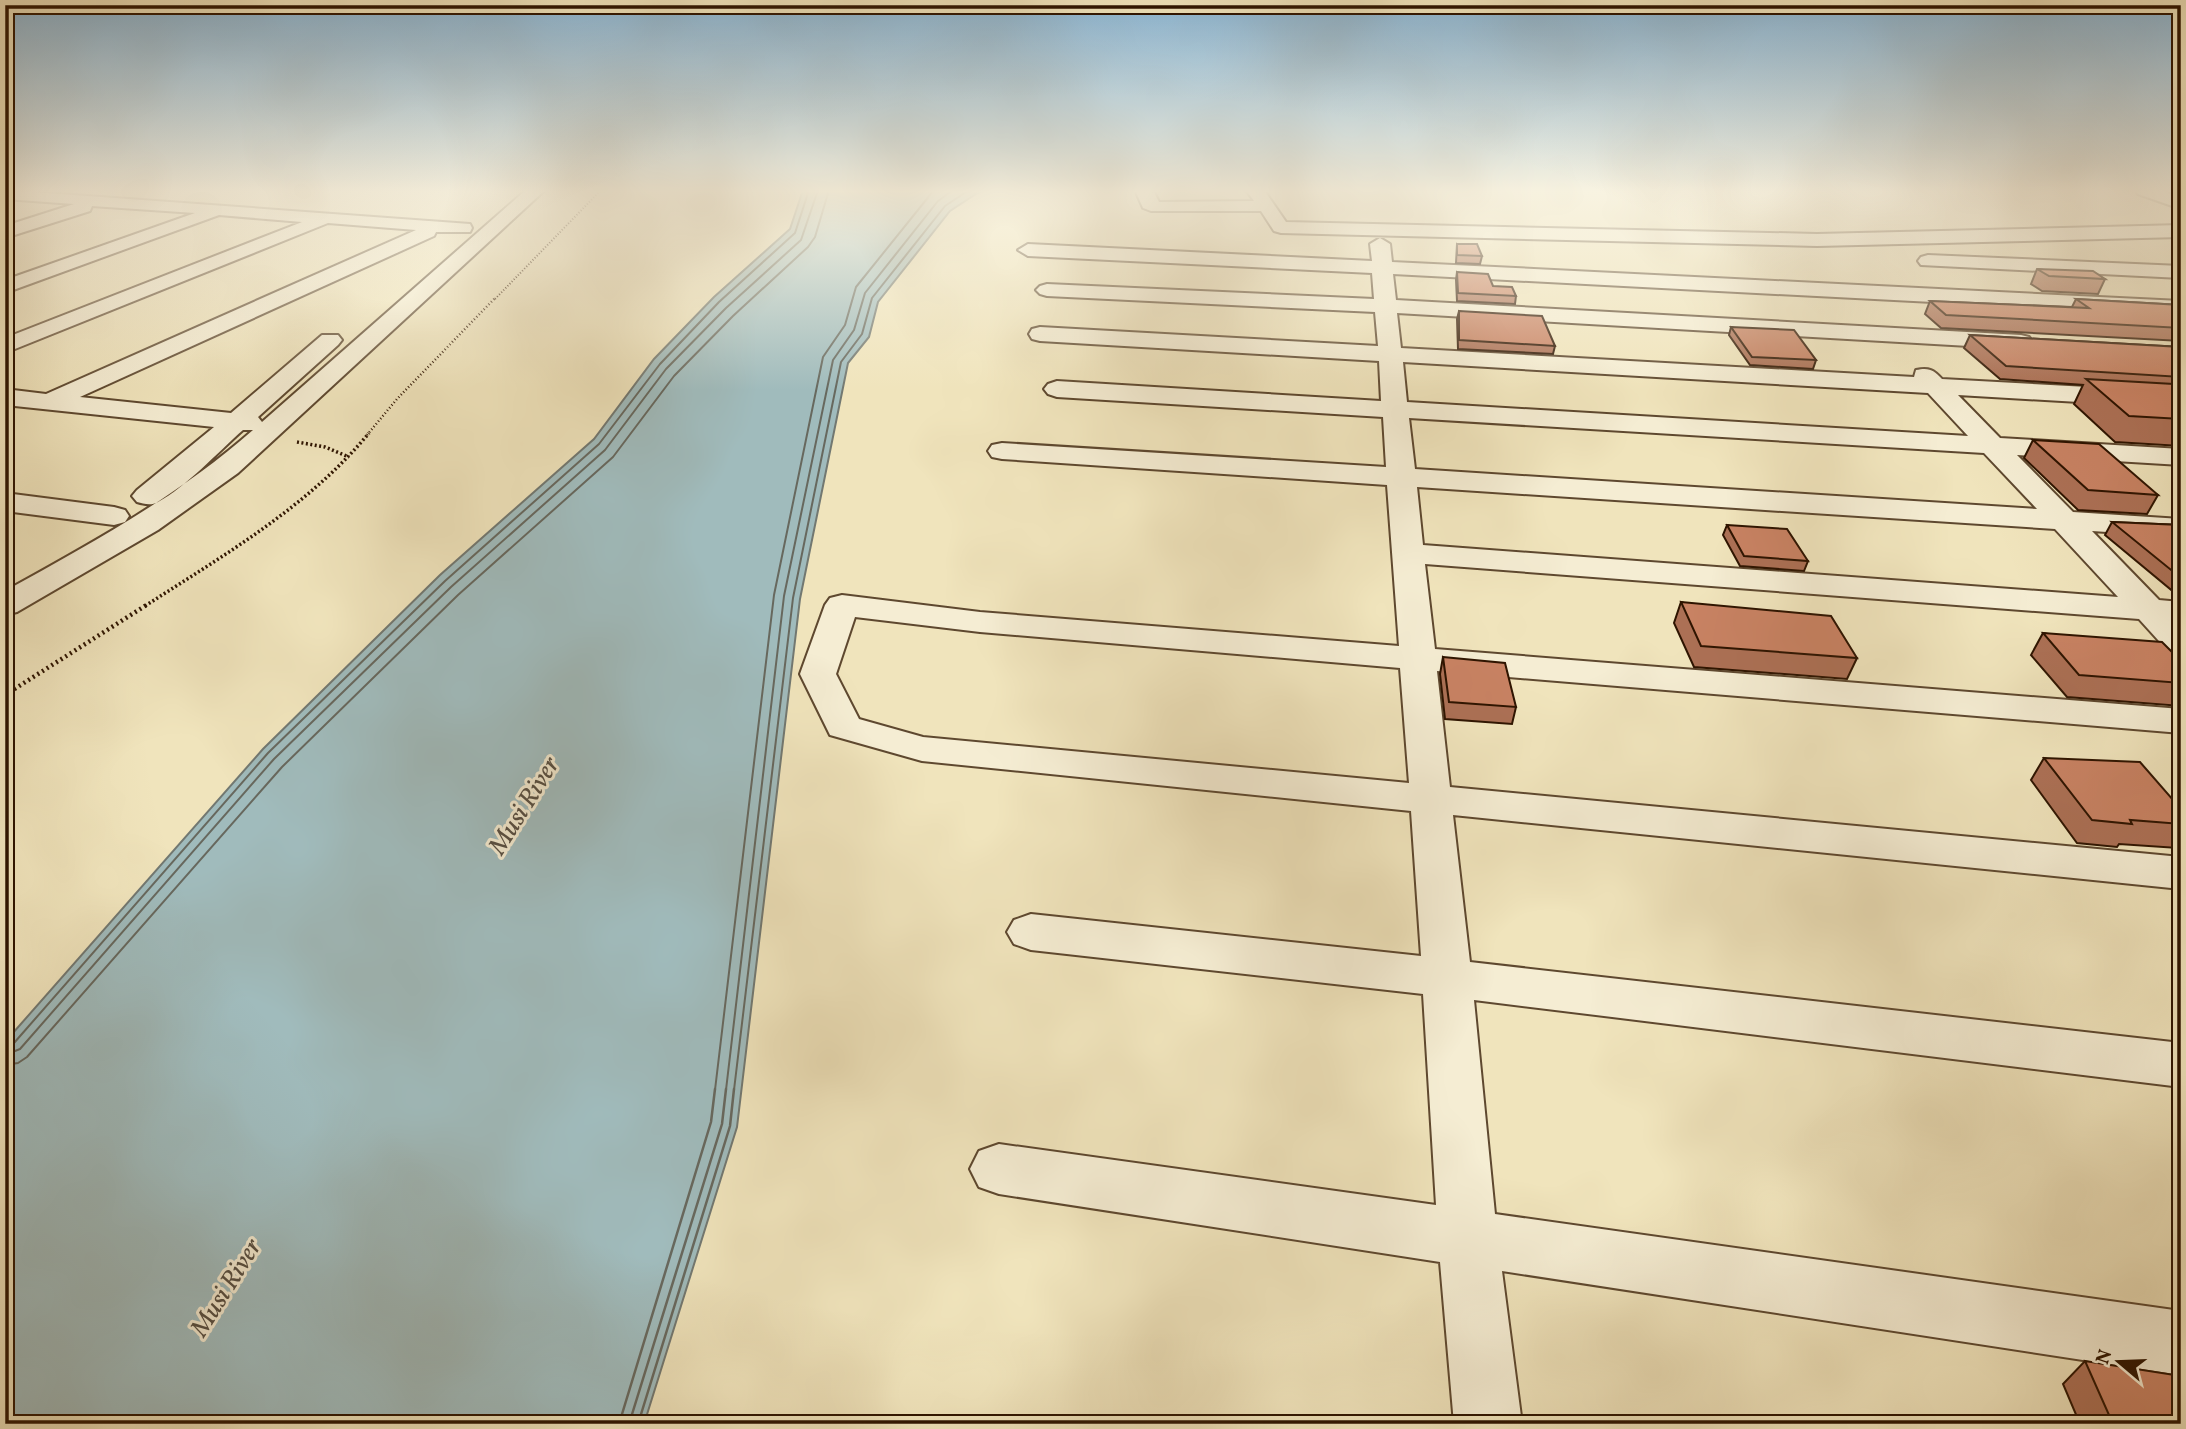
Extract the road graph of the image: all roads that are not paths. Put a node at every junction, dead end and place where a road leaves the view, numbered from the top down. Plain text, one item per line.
1 (1809, 256) edge
2 (75, 257) edge
3 (87, 257) edge
4 (231, 257) edge
5 (372, 257) edge
6 (429, 257) edge
7 (461, 257) edge
8 (1131, 257) edge
9 (1493, 257) edge
10 (1831, 257) edge
11 (1872, 258) dead end
12 (1914, 260) dead end
13 (1383, 273) junction
14 (1498, 275) junction
15 (2175, 275) edge
16 (5, 280) edge
17 (5, 287) edge
18 (1047, 290) dead end
19 (1845, 293) junction
20 (381, 297) dead end
21 (2181, 308) edge
22 (349, 324) dead end
23 (1040, 334) dead end
24 (1886, 335) junction
25 (2047, 344) edge
26 (5, 346) edge
27 (1390, 353) junction
28 (1934, 384) junction
29 (1057, 389) dead end
30 (5, 397) edge
31 (2181, 400) edge
32 (46, 402) junction
33 (1395, 410) junction
34 (5, 415) edge
35 (233, 422) junction
36 (264, 433) junction
37 (213, 440) junction
38 (1994, 445) junction
39 (1002, 451) dead end
40 (2181, 457) edge
41 (1401, 478) junction
42 (5, 502) edge
43 (2064, 520) junction
44 (5, 522) edge
45 (92, 528) junction
46 (2181, 528) edge
47 (1408, 553) junction
48 (5, 605) edge
49 (2165, 611) edge
50 (2181, 643) edge
51 (1417, 659) junction
52 (2181, 721) edge
53 (1429, 799) junction
54 (2181, 873) edge
55 (1031, 932) dead end
56 (1447, 978) junction
57 (2181, 1065) edge
58 (999, 1169) dead end
59 (1468, 1238) junction
60 (2181, 1343) edge
61 (1488, 1424) edge

1 - 19 street
2 - 16 street
3 - 17 street
4 - 26 street
5 - 32 street
6 - 20 street
7 - 36 street
8 - 13 street
9 - 14 street
10 - 11 street
12 - 15 street
13 - 14 street
13 - 18 street
13 - 24 street
13 - 27 street
14 - 19 street
19 - 21 street
19 - 24 street
22 - 35 street
23 - 27 street
24 - 25 street
24 - 28 street
27 - 28 street
27 - 33 street
28 - 31 street
28 - 38 street
29 - 33 street
30 - 32 street
32 - 35 street
33 - 38 street
33 - 41 street
34 - 37 street
35 - 36 street
35 - 37 street
36 - 37 street
36 - 48 street
37 - 45 street
38 - 40 street
38 - 43 street
39 - 41 street
41 - 43 street
41 - 47 street
42 - 45 street
43 - 46 street
43 - 49 street
44 - 45 street
47 - 49 street
47 - 51 street
49 - 50 street
51 - 52 street
51 - 53 street
51 - 53 street
53 - 54 street
53 - 56 street
55 - 56 street
56 - 57 street
56 - 59 street
58 - 59 street
59 - 60 street
59 - 61 street

